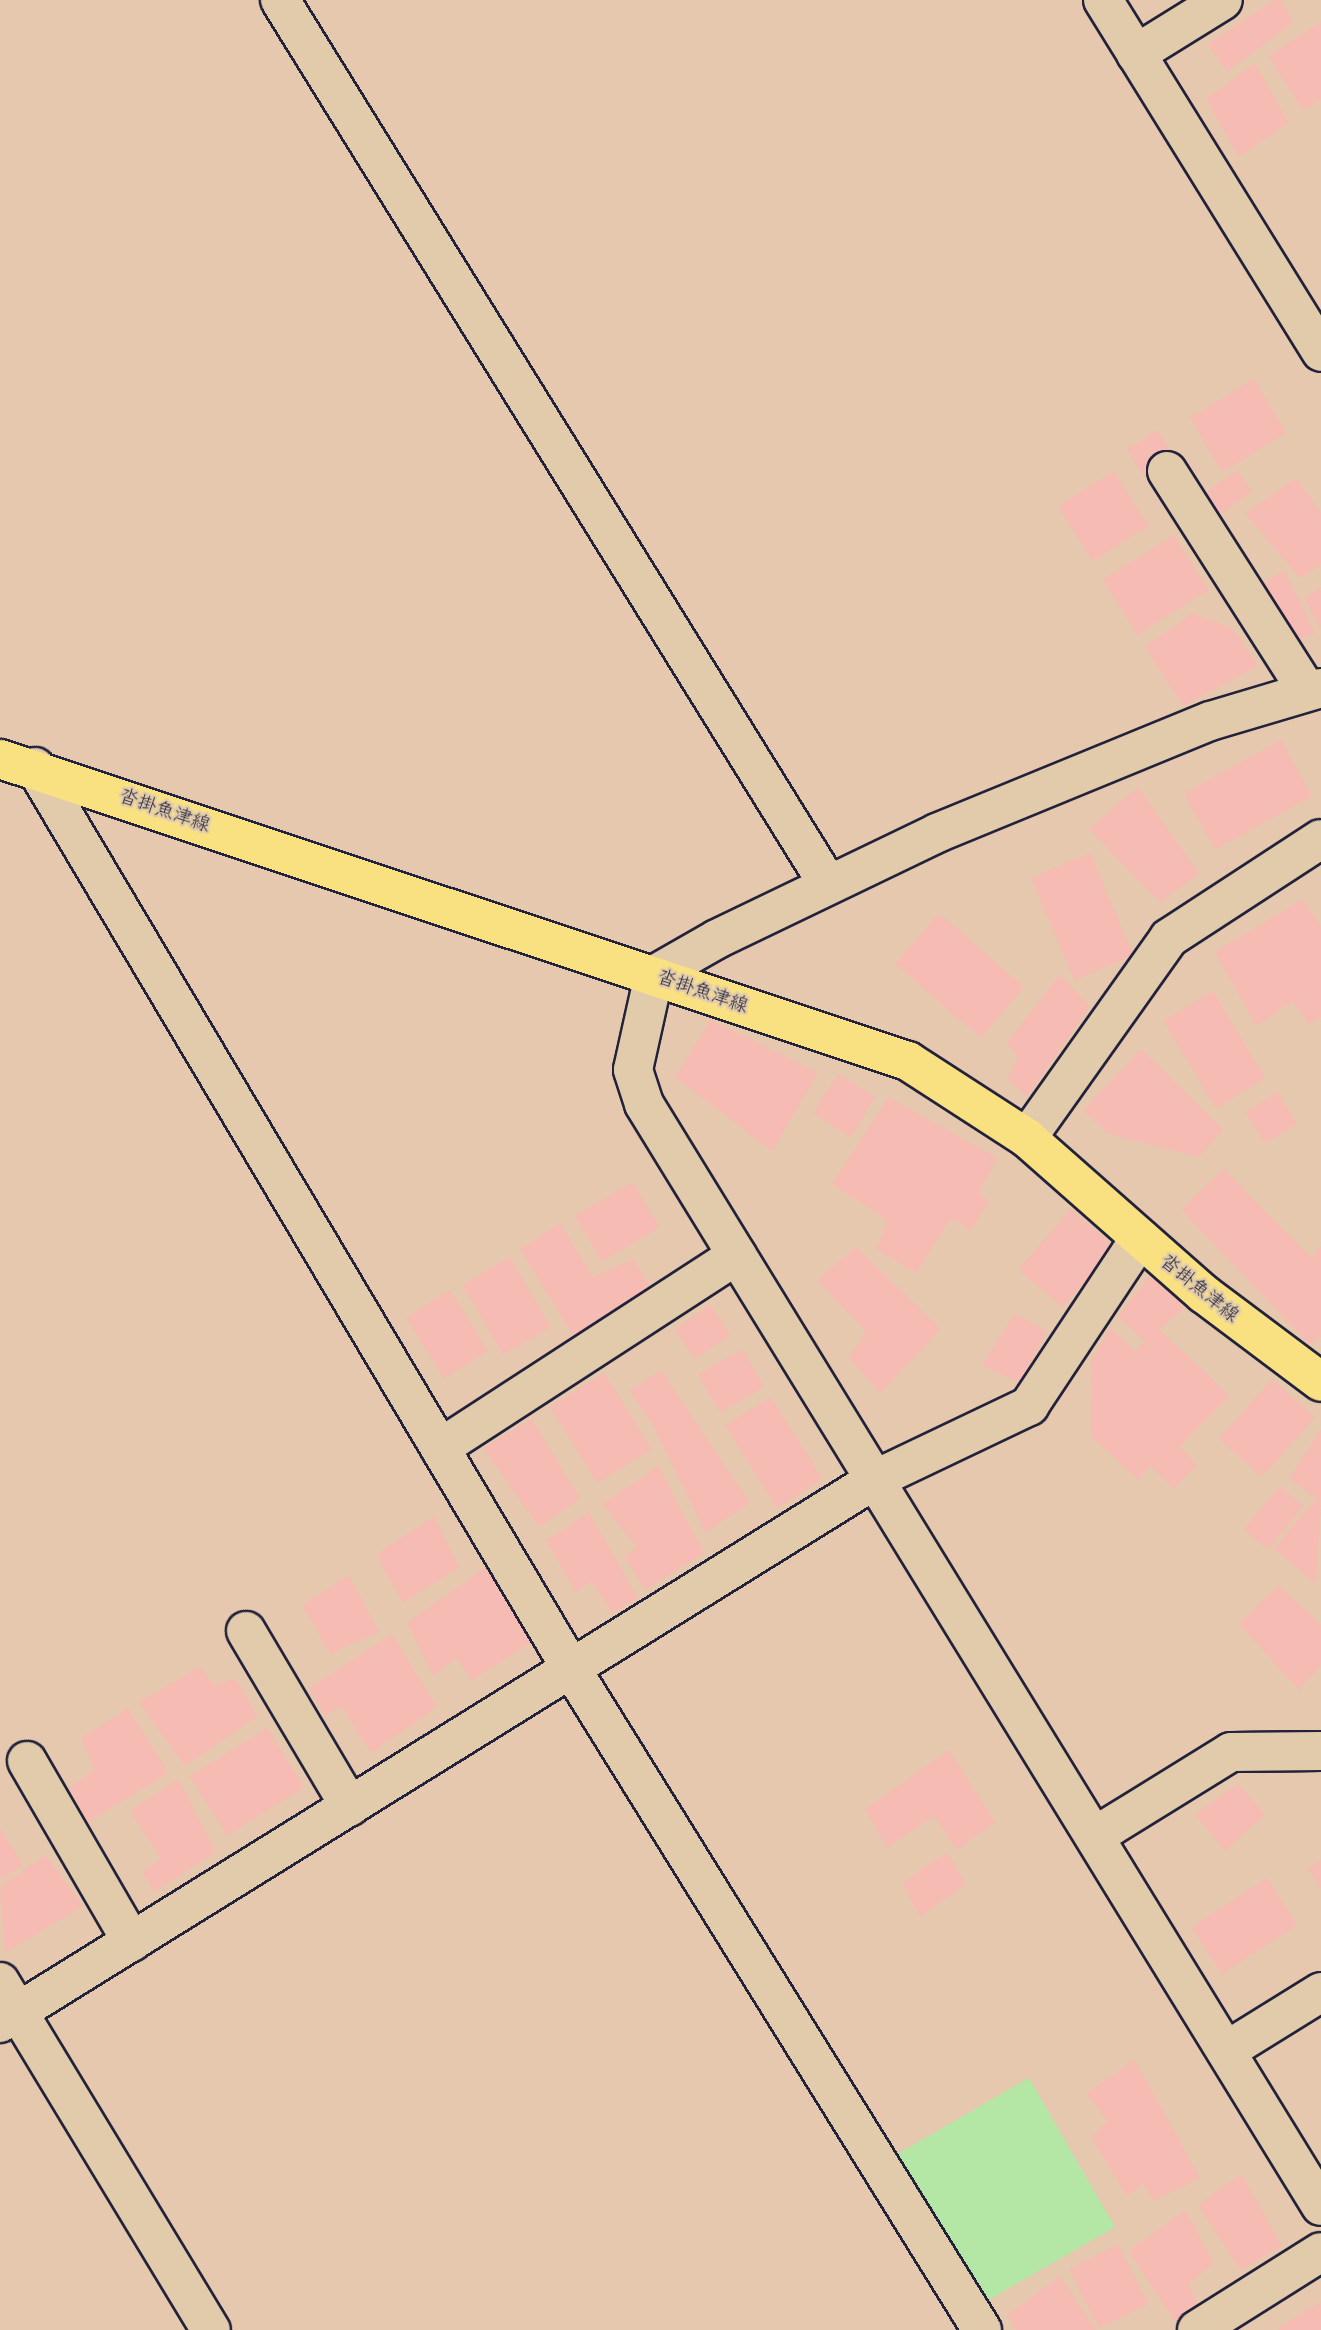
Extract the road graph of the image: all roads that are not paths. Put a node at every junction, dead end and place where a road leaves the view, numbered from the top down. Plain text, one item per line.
1 (280, 0) edge
2 (1103, 0) edge
3 (1223, 0) edge
4 (1136, 54) junction
5 (1321, 352) edge
6 (1167, 471) dead end
7 (1314, 688) edge
8 (18, 762) edge
9 (1321, 839) edge
10 (826, 881) junction
11 (654, 975) junction
12 (1027, 1138) junction
13 (1140, 1238) junction
14 (737, 1255) junction
15 (1321, 1382) edge
16 (440, 1448) junction
17 (876, 1479) junction
18 (246, 1631) dead end
19 (572, 1670) junction
20 (1321, 1751) edge
21 (27, 1761) dead end
22 (350, 1807) junction
23 (1095, 1836) junction
24 (132, 1942) junction
25 (1321, 1992) edge
26 (6, 2005) edge
27 (1226, 2051) junction
28 (1321, 2206) edge
29 (1321, 2252) edge
30 (211, 2330) edge
31 (982, 2330) edge
32 (1197, 2330) edge

1 - 10 street
2 - 4 street
3 - 4 street
4 - 5 street
6 - 7 street
7 - 10 street
8 - 11 main road, 沓掛魚津線
8 - 16 street
9 - 12 street
10 - 11 street
11 - 12 main road, 沓掛魚津線
11 - 14 street
12 - 13 main road, 沓掛魚津線
13 - 15 main road, 沓掛魚津線
13 - 17 street
14 - 16 street
14 - 17 street
16 - 19 street
17 - 19 street
17 - 23 street
18 - 22 street
19 - 22 street
19 - 31 street
20 - 23 street
21 - 24 street
22 - 24 street
23 - 27 street
24 - 26 street
25 - 27 street
26 - 30 street
27 - 28 street
29 - 32 street

